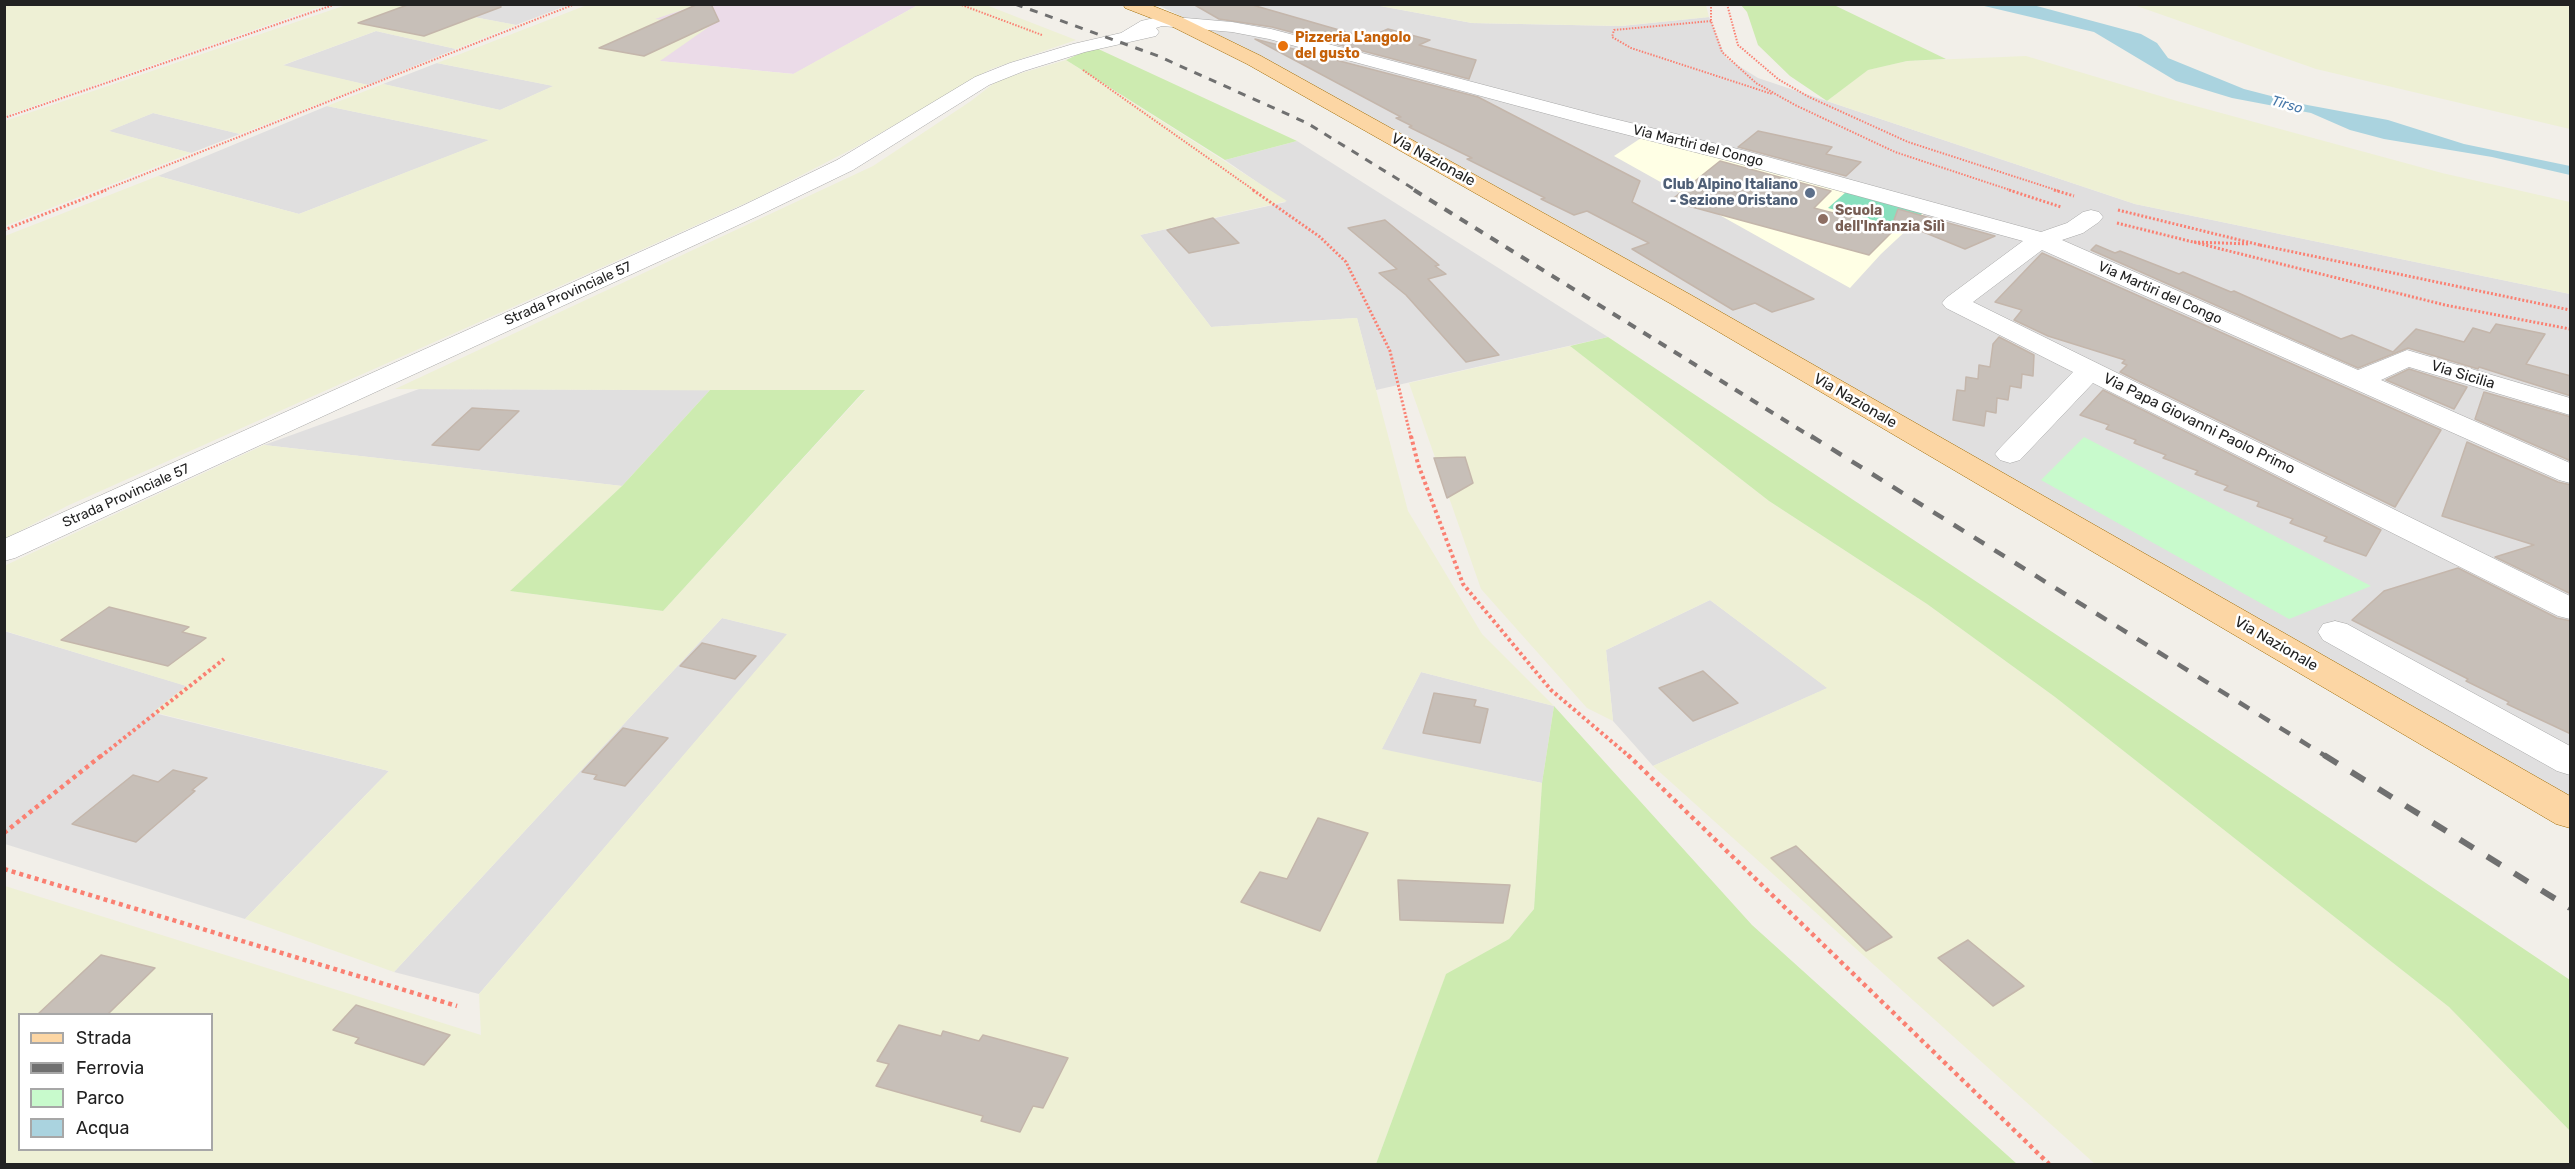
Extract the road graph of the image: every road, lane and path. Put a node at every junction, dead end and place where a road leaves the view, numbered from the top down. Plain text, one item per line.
1 (336, 4) edge
2 (575, 4) edge
3 (959, 4) edge
4 (1727, 4) edge
5 (1133, 5) edge
6 (1711, 21) dead end
7 (1152, 28) junction
8 (1070, 51) junction
9 (1781, 98) dead end
10 (4, 118) edge
11 (2076, 197) dead end
12 (2092, 217) joint
13 (4, 230) edge
14 (2040, 240) junction
15 (2186, 242) dead end
16 (2260, 245) junction
17 (2571, 310) edge
18 (2090, 370) junction
19 (2358, 380) junction
20 (2571, 407) edge
21 (2010, 454) dead end
22 (2571, 474) edge
23 (4, 551) edge
24 (2571, 609) edge
25 (2335, 632) dead end
26 (224, 660) dead end
27 (2571, 762) edge
28 (2571, 814) edge
29 (4, 833) edge
30 (4, 869) edge
31 (458, 1006) dead end
32 (2049, 1164) edge

1 - 10 path
2 - 13 path
3 - 8 path
4 - 11 path
5 - 7 main road
5 - 7 main road
6 - 9 path
7 - 8 street, Strada Provinciale 57
7 - 14 street, Via Martiri del Congo
7 - 28 main road, Via Nazionale
8 - 23 street, Strada Provinciale 57
8 - 32 path
12 - 14 street, Via Papa Giovanni Paolo Primo
12 - 16 path
14 - 18 street, Via Papa Giovanni Paolo Primo
14 - 19 street, Via Martiri del Congo
15 - 16 path
16 - 17 path
18 - 21 street
18 - 24 street, Via Papa Giovanni Paolo Primo
19 - 20 street, Via Sicilia
19 - 22 street, Via Martiri del Congo
25 - 27 street
26 - 29 path
30 - 31 path

